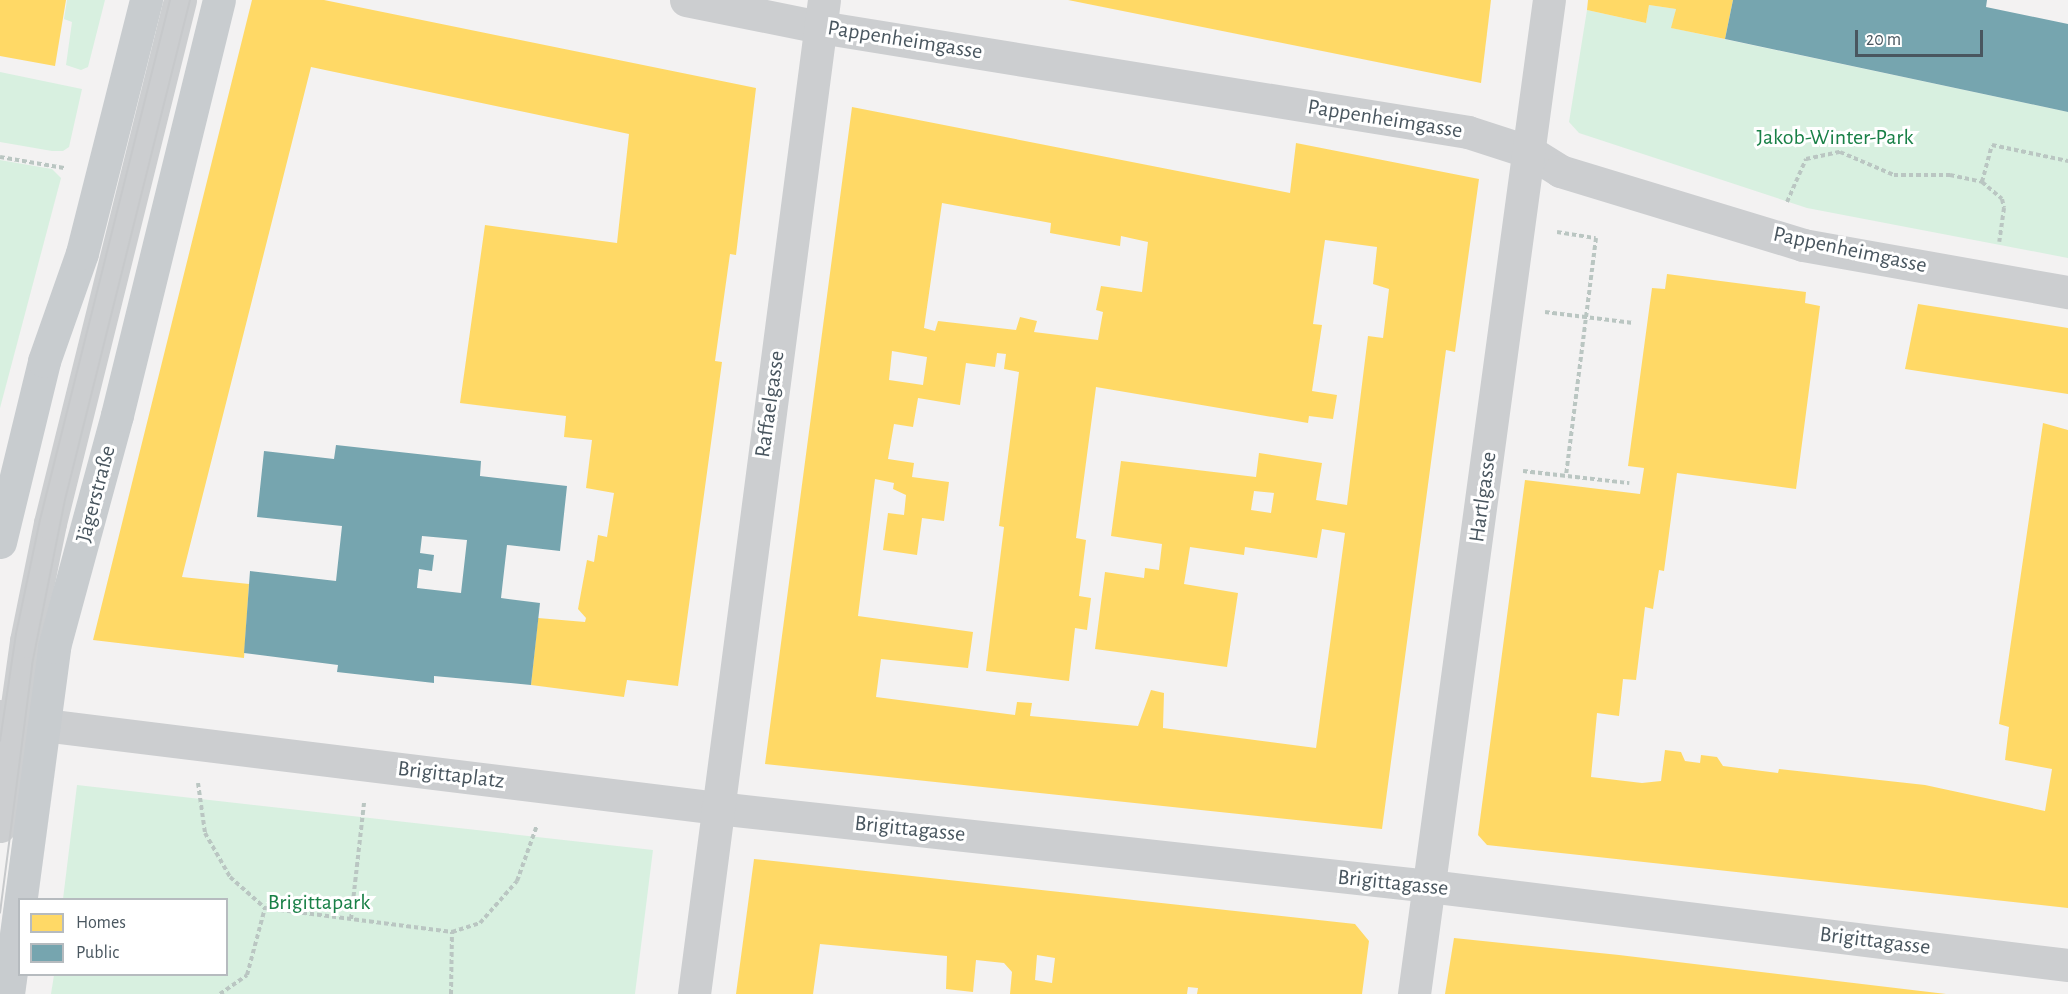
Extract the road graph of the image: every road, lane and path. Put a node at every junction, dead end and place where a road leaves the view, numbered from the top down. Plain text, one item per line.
1 (146, 0) edge
2 (180, 0) edge
3 (219, 0) edge
4 (686, 0) edge
5 (1549, 0) edge
6 (822, 13) edge
7 (1530, 152) junction
8 (0, 157) edge
9 (2068, 161) edge
10 (70, 169) dead end
11 (1982, 182) junction
12 (1520, 226) junction
13 (1774, 236) junction
14 (1994, 279) junction
15 (2068, 292) edge
16 (1509, 307) junction
17 (1585, 317) junction
18 (1633, 323) dead end
19 (1537, 473) dead end
20 (1566, 476) junction
21 (1629, 483) dead end
22 (0, 542) edge
23 (19, 720) edge
24 (200, 744) junction
25 (369, 765) junction
26 (543, 786) junction
27 (717, 808) junction
28 (0, 826) edge
29 (1429, 886) junction
30 (265, 908) junction
31 (351, 919) junction
32 (452, 932) junction
33 (2068, 965) edge
34 (8, 994) edge
35 (220, 994) edge
36 (452, 994) edge
37 (694, 994) edge
38 (1414, 994) edge

1 - 22 main road
2 - 23 street, Jägerstraße
3 - 23 main road, Jägerstraße
4 - 6 street, Pappenheimgasse
5 - 7 street, Hartlgasse
6 - 7 street, Pappenheimgasse
6 - 27 street, Raffaelgasse
7 - 12 street, Hartlgasse
7 - 13 street, Pappenheimgasse
8 - 10 path
9 - 11 path
11 - 13 path
11 - 14 path
12 - 16 street, Hartlgasse
12 - 17 path
13 - 14 street, Pappenheimgasse
14 - 15 street, Pappenheimgasse
16 - 17 path
16 - 29 street, Hartlgasse
17 - 18 path
17 - 20 path
19 - 20 path
20 - 21 path
23 - 24 street, Brigittaplatz
23 - 28 street, Jägerstraße
23 - 34 main road, Jägerstraße
24 - 25 street, Brigittaplatz
24 - 30 path
25 - 26 street, Brigittaplatz
25 - 31 path
26 - 27 street, Brigittaplatz
26 - 32 path
27 - 29 street, Brigittagasse
27 - 37 street
29 - 33 street, Brigittagasse
29 - 38 street, Hartlgasse
30 - 31 path
30 - 35 path
31 - 32 path
32 - 36 path

